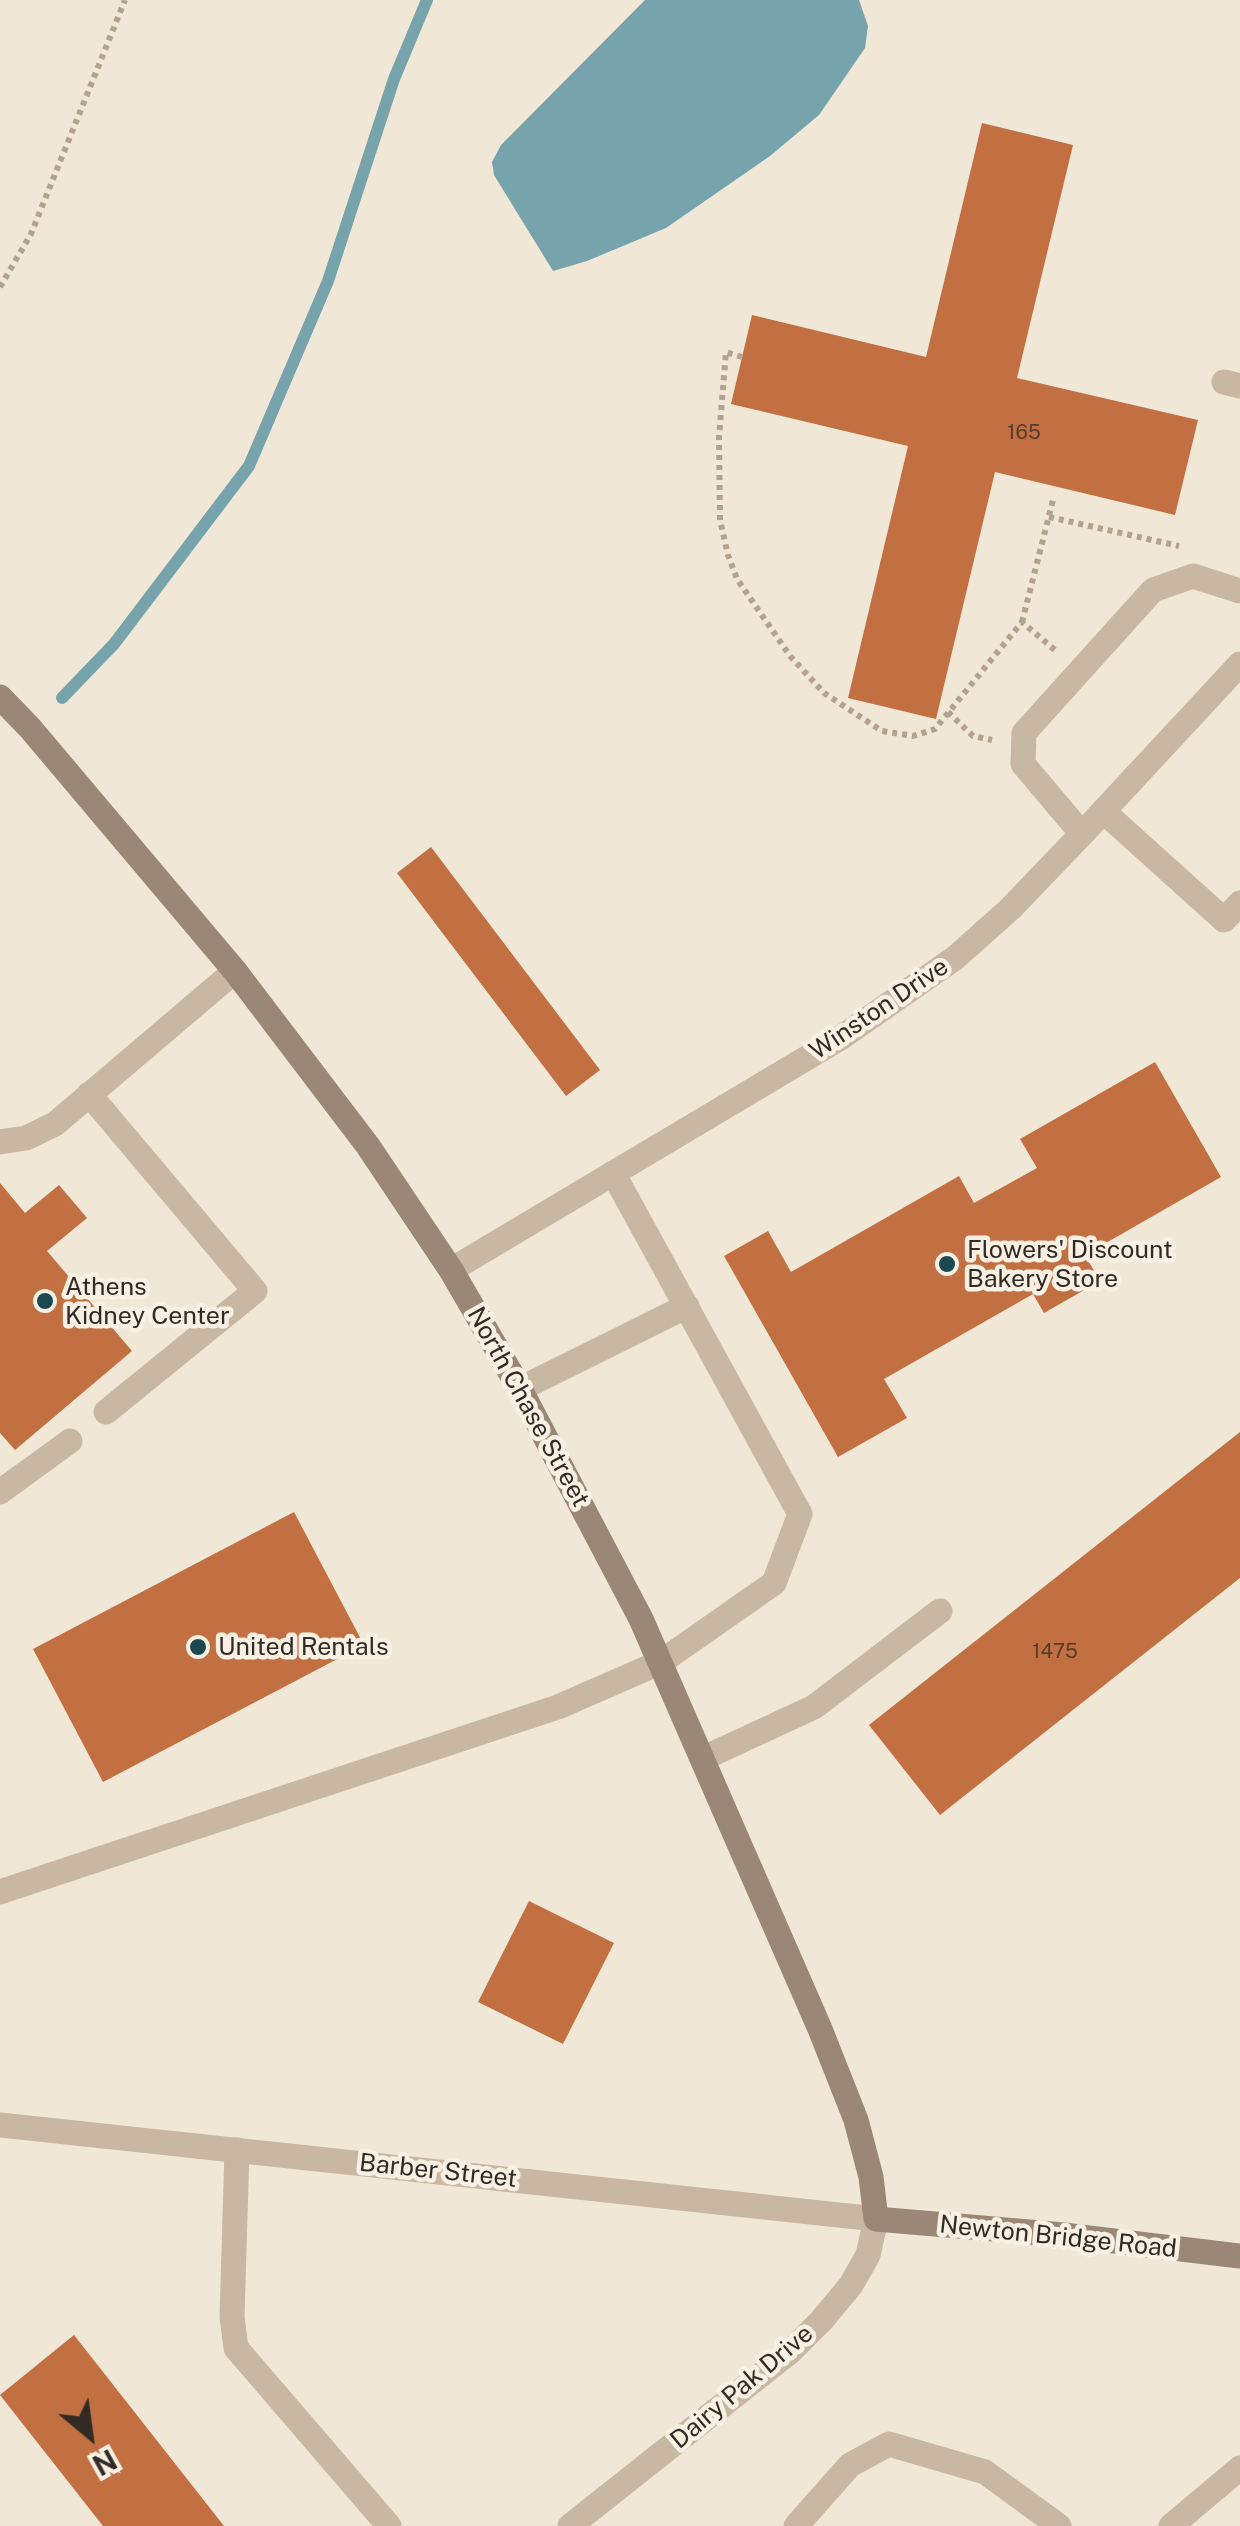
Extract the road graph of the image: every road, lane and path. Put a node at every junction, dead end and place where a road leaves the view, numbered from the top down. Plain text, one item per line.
1 (125, 0) edge
2 (0, 287) edge
3 (742, 357) dead end
4 (1054, 496) dead end
5 (1049, 517) junction
6 (1198, 578) junction
7 (1240, 591) edge
8 (1022, 622) junction
9 (1240, 664) edge
10 (1080, 671) junction
11 (0, 697) edge
12 (948, 712) junction
13 (1023, 755) junction
14 (1104, 811) junction
15 (1082, 834) junction
16 (1240, 903) edge
17 (236, 971) junction
18 (90, 1094) junction
19 (0, 1142) edge
20 (613, 1174) junction
21 (451, 1270) junction
22 (687, 1306) junction
23 (520, 1389) junction
24 (106, 1412) dead end
25 (70, 1441) dead end
26 (0, 1492) edge
27 (940, 1612) dead end
28 (661, 1662) junction
29 (704, 1758) junction
30 (0, 1892) edge
31 (0, 2126) edge
32 (237, 2150) junction
33 (876, 2219) junction
34 (1240, 2256) edge
35 (1240, 2468) edge
36 (389, 2526) edge
37 (570, 2526) edge
38 (796, 2526) edge
39 (1059, 2526) edge
40 (1171, 2526) edge

1 - 2 path
3 - 12 path
4 - 5 path
5 - 6 path
5 - 8 path
6 - 7 street
6 - 10 street
8 - 10 path
8 - 12 path
9 - 14 street, Winston Drive
10 - 13 street
11 - 17 main road, North Chase Street
12 - 13 path
13 - 15 street
14 - 15 street, Winston Drive
14 - 16 street
15 - 20 street, Winston Drive
17 - 18 street
17 - 21 main road, North Chase Street
18 - 19 street
18 - 24 street
20 - 21 street, Winston Drive
20 - 22 street
21 - 23 main road, North Chase Street
22 - 23 street
22 - 28 street
23 - 28 main road, North Chase Street
25 - 26 street
27 - 29 street
28 - 29 main road, North Chase Street
28 - 30 street
29 - 33 main road, North Chase Street
31 - 32 street, Barber Street
32 - 33 street, Barber Street
32 - 36 street
33 - 34 main road, Newton Bridge Road
33 - 37 street, Dairy Pak Drive
35 - 40 street
38 - 39 street

